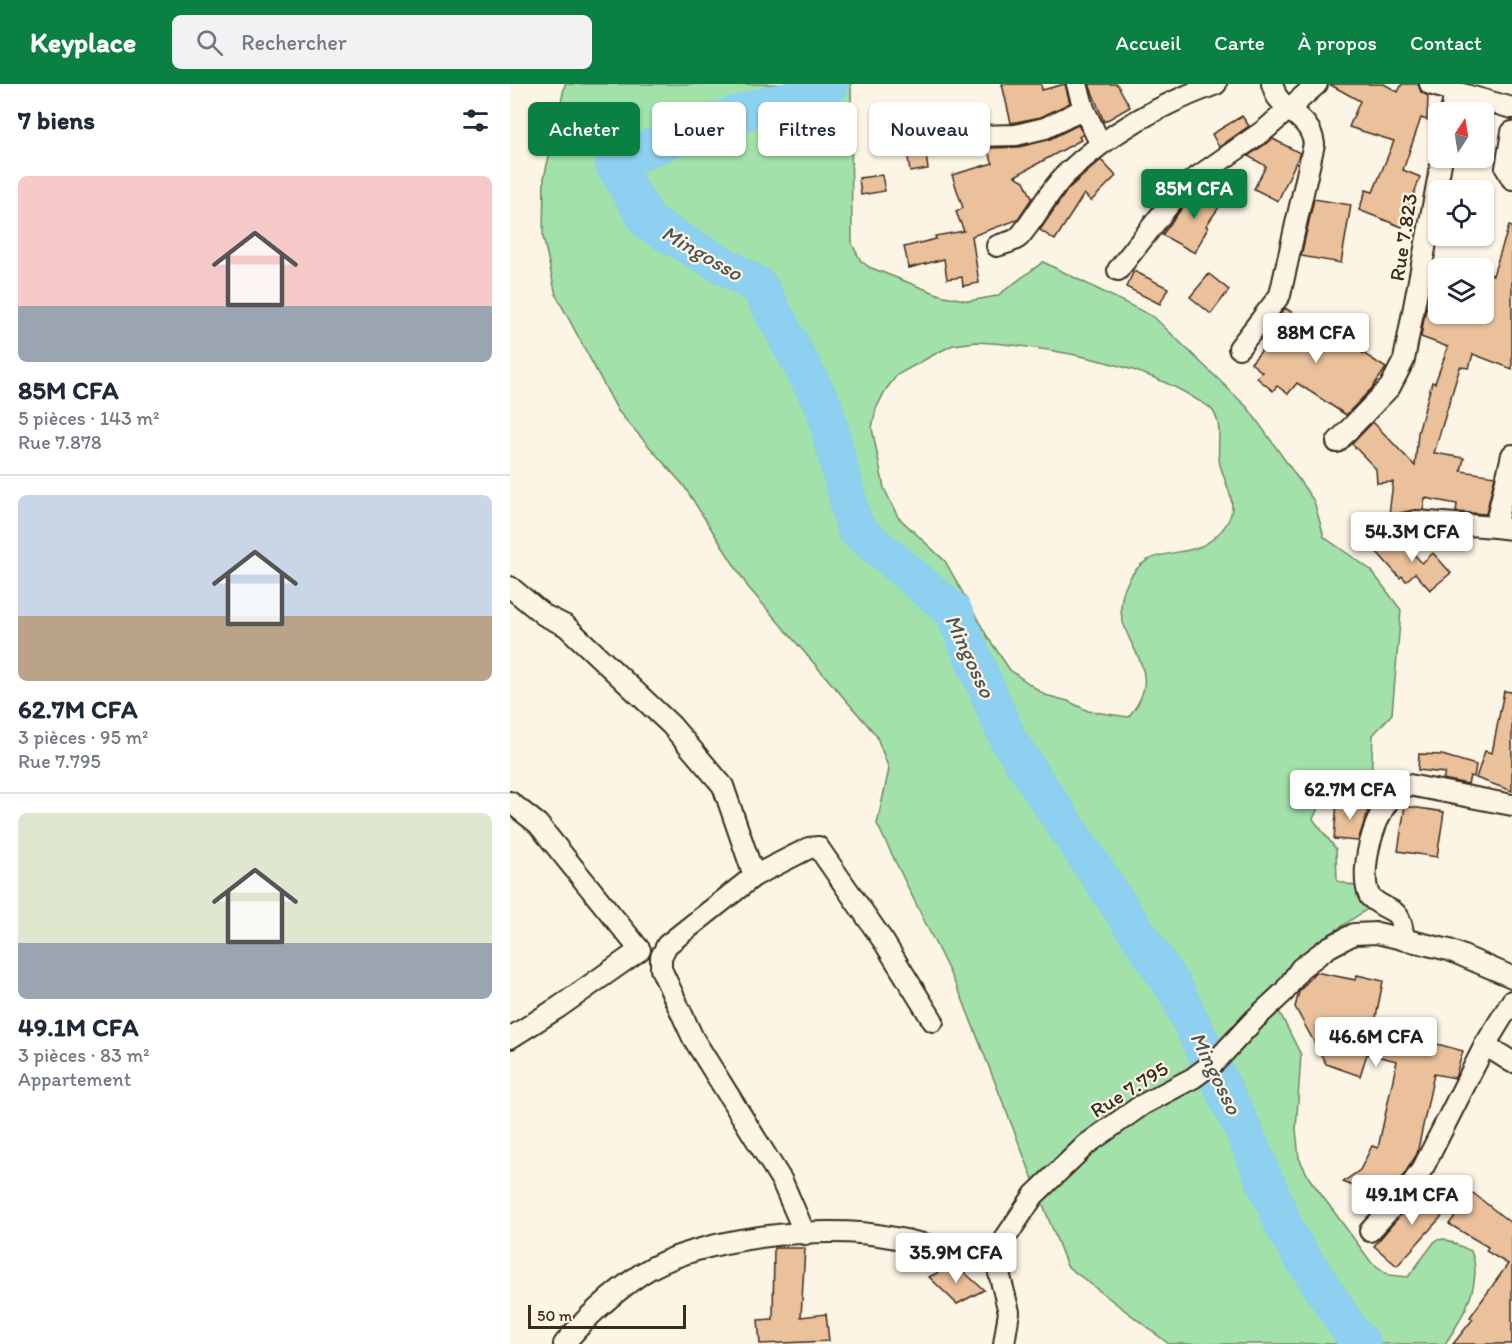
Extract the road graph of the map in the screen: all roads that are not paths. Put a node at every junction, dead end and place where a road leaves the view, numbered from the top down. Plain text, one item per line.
1 (1077, 84) edge
2 (1216, 84) edge
3 (1272, 84) edge
4 (1317, 84) edge
5 (1430, 84) edge
6 (1455, 92) junction
7 (1453, 102) edge
8 (1290, 108) junction
9 (1512, 108) edge
10 (1084, 109) junction
11 (1512, 132) edge
12 (990, 136) edge
13 (1100, 143) junction
14 (1440, 168) edge
15 (1512, 179) edge
16 (998, 246) dead end
17 (1118, 270) dead end
18 (1239, 348) dead end
19 (1337, 442) dead end
20 (1512, 455) edge
21 (1504, 528) edge
22 (1371, 531) dead end
23 (510, 587) edge
24 (510, 802) edge
25 (1512, 805) edge
26 (754, 876) junction
27 (1404, 940) junction
28 (1512, 977) edge
29 (1512, 1001) edge
30 (933, 1021) dead end
31 (510, 1038) edge
32 (1485, 1045) junction
33 (1512, 1062) edge
34 (1370, 1231) dead end
35 (805, 1234) junction
36 (996, 1261) junction
37 (564, 1344) edge
38 (1004, 1344) edge

1 - 10 street
2 - 13 street
3 - 8 street
4 - 8 street
5 - 6 street
6 - 7 street
6 - 9 street
8 - 17 street
8 - 18 street
10 - 12 street
10 - 13 street
11 - 15 street
13 - 16 street
14 - 19 street, Rue 7.823
20 - 21 street
21 - 22 street
23 - 26 street
24 - 31 street
25 - 27 street
26 - 30 street
26 - 35 street
27 - 28 street, Rue 7.795
27 - 36 street, Rue 7.795
29 - 32 street
32 - 33 street
32 - 34 street
35 - 36 street
35 - 37 street
36 - 38 street

